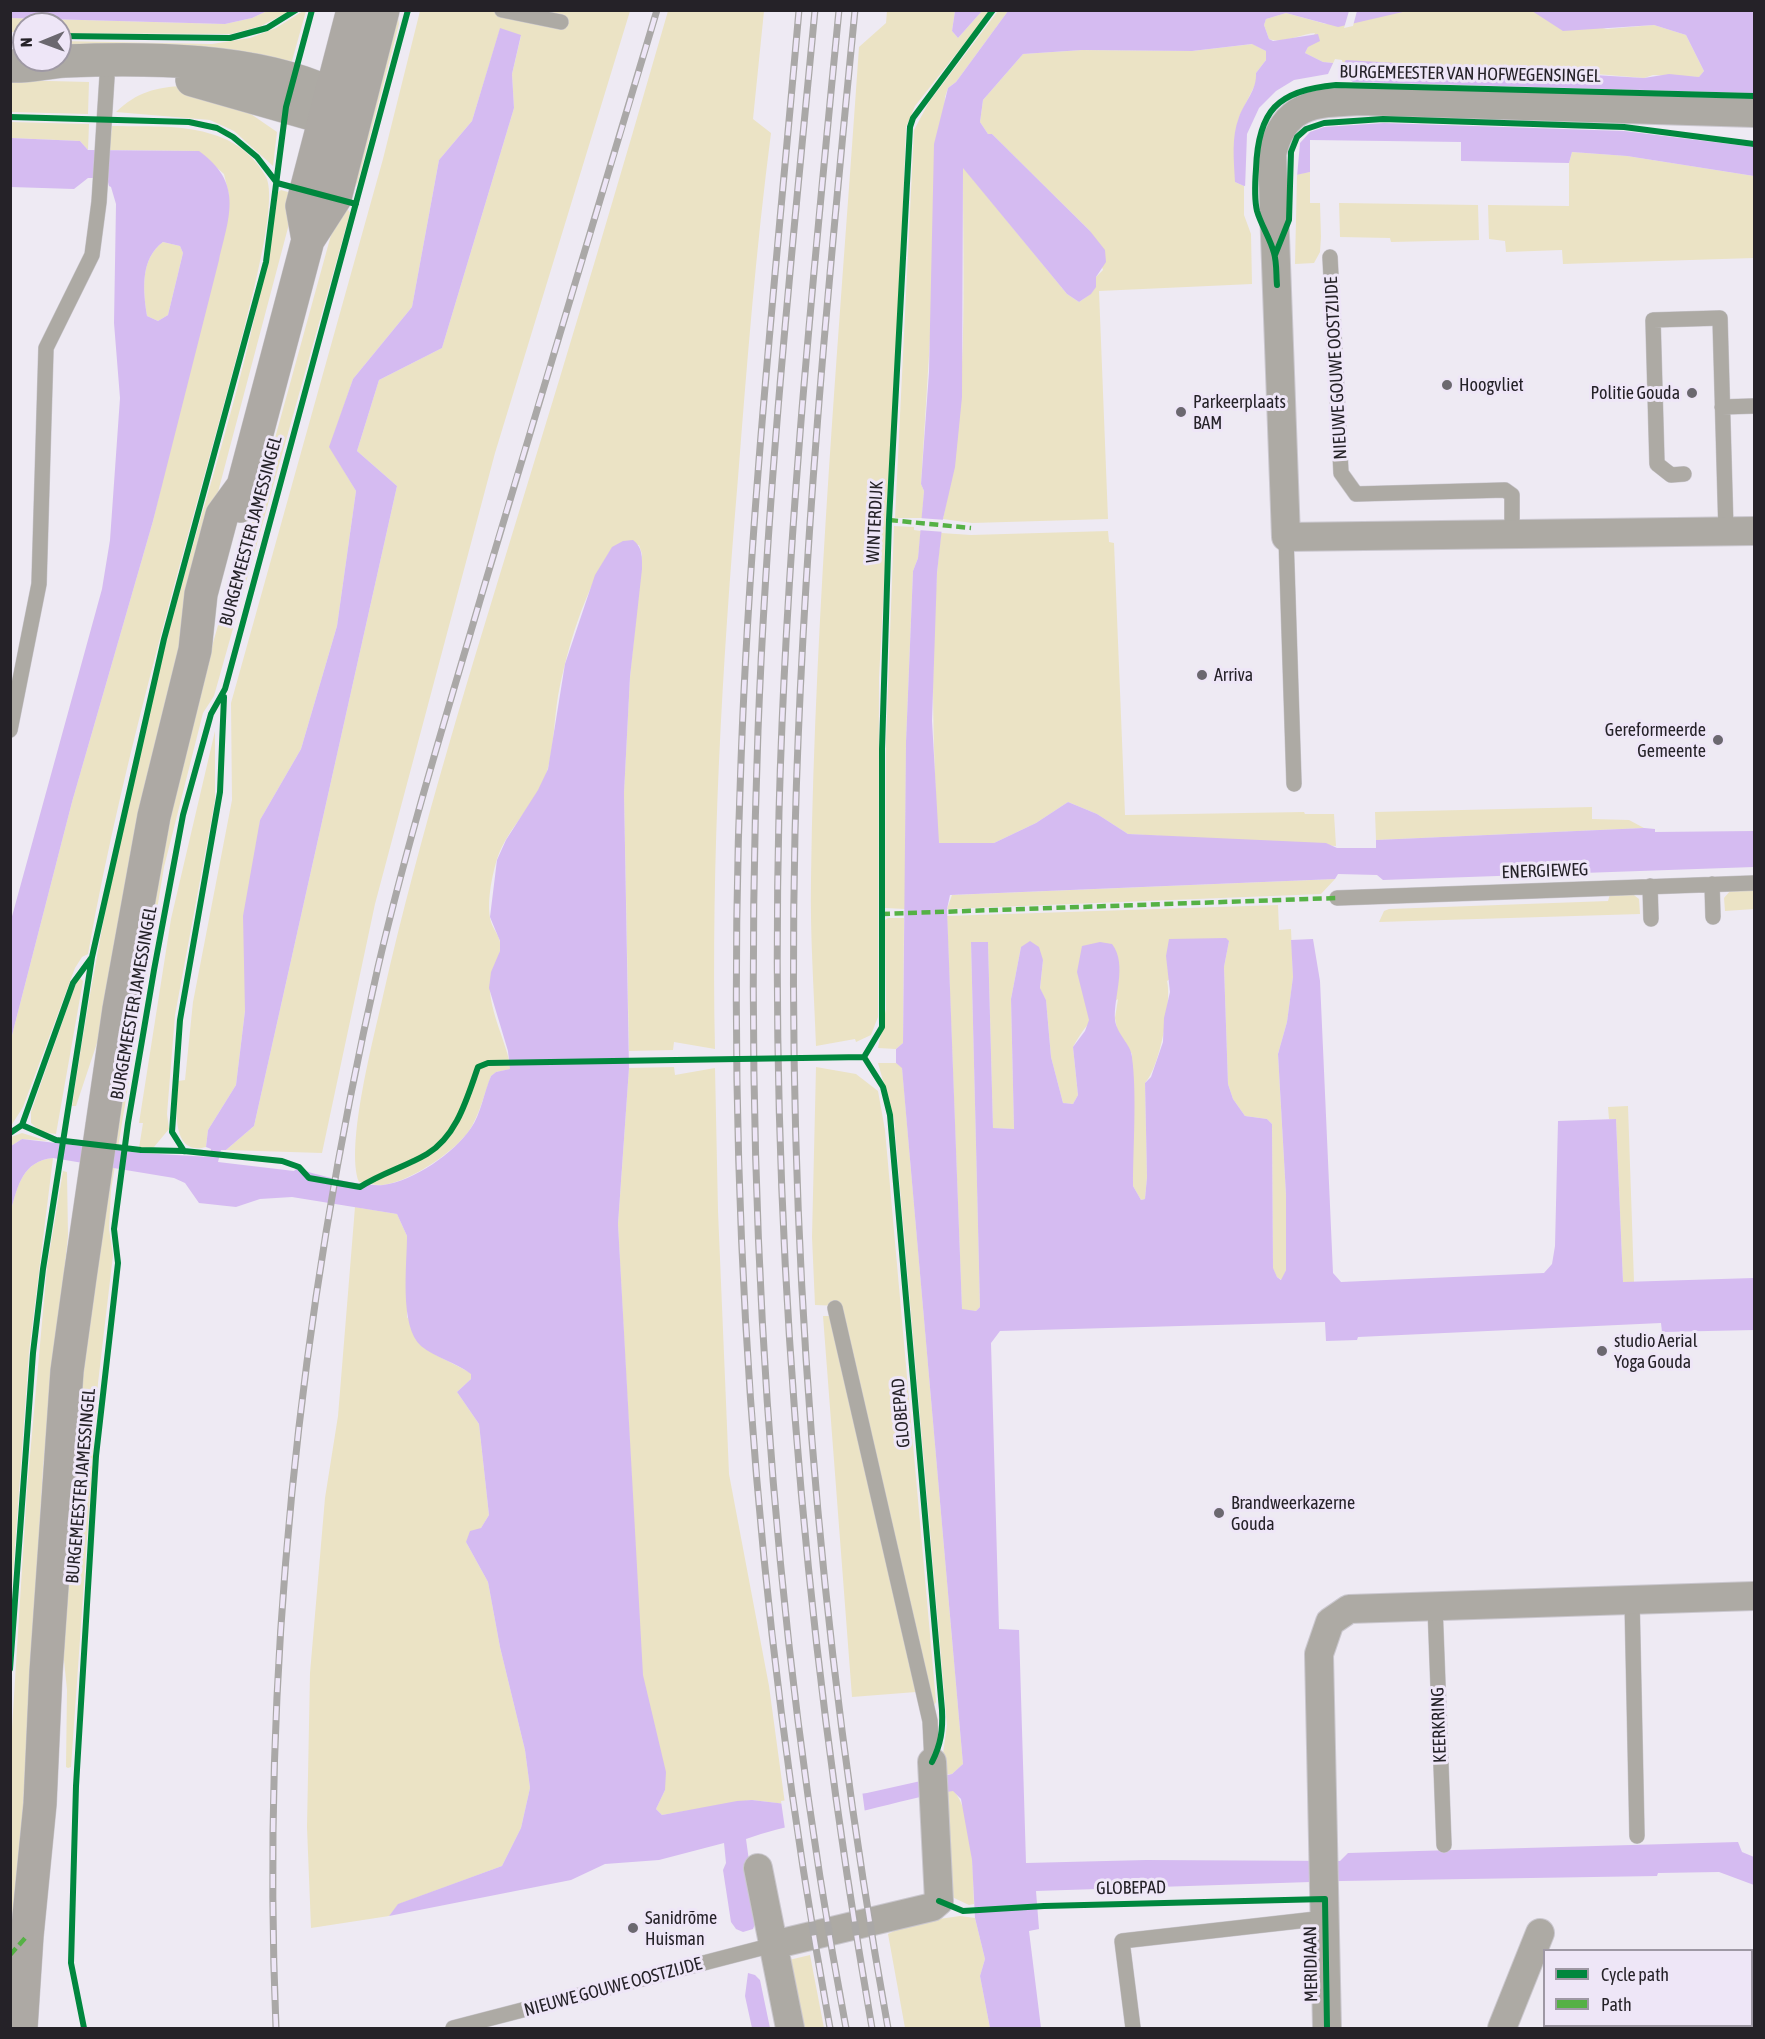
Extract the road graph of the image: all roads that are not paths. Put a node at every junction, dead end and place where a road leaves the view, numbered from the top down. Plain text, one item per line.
1 (354, 10) edge
2 (383, 10) edge
3 (502, 10) edge
4 (561, 22) dead end
5 (72, 61) edge
6 (49, 72) edge
7 (107, 77) junction
8 (328, 106) junction
9 (1755, 113) edge
10 (357, 114) junction
11 (308, 240) junction
12 (1330, 257) dead end
13 (1722, 406) junction
14 (1755, 406) edge
15 (1684, 474) dead end
16 (1726, 531) junction
17 (1755, 531) edge
18 (1512, 534) junction
19 (1286, 537) junction
20 (10, 730) edge
21 (1294, 784) dead end
22 (1755, 883) edge
23 (1712, 884) junction
24 (1650, 886) junction
25 (1337, 898) dead end
26 (1713, 917) dead end
27 (1651, 919) dead end
28 (835, 1308) dead end
29 (1755, 1596) edge
30 (1632, 1599) junction
31 (1435, 1606) junction
32 (932, 1766) joint
33 (40, 1804) junction
34 (1637, 1836) dead end
35 (1444, 1845) dead end
36 (758, 1868) dead end
37 (1325, 1918) junction
38 (1540, 1933) dead end
39 (773, 1945) junction
40 (21, 2028) edge
41 (44, 2028) edge
42 (453, 2028) edge
43 (790, 2028) edge
44 (1133, 2028) edge
45 (1327, 2028) edge
46 (1502, 2028) edge

1 - 8 main road, BURGEMEESTER JAMESSINGEL
2 - 10 main road, BURGEMEESTER JAMESSINGEL
3 - 4 lane
5 - 8 street
6 - 7 street
7 - 8 street
7 - 20 lane
8 - 10 street
8 - 11 main road, BURGEMEESTER JAMESSINGEL
9 - 19 street, BURGEMEESTER VAN HOFWEGENSINGEL
10 - 11 main road, BURGEMEESTER JAMESSINGEL
11 - 33 main road, BURGEMEESTER JAMESSINGEL
12 - 18 lane, NIEUWE GOUWE OOSTZIJDE
13 - 14 lane
13 - 15 lane
13 - 16 lane
16 - 17 street
16 - 18 street
18 - 19 street
19 - 21 lane
22 - 23 lane, ENERGIEWEG
23 - 24 lane, ENERGIEWEG
23 - 26 lane
24 - 25 lane, ENERGIEWEG
24 - 27 lane
28 - 32 lane, GLOBEPAD
29 - 30 street
30 - 31 street
30 - 34 lane
31 - 35 lane, KEERKRING
31 - 37 street, MERIDIAAN
32 - 39 street, GLOBEPAD
33 - 40 main road, BURGEMEESTER JAMESSINGEL
33 - 41 main road, BURGEMEESTER JAMESSINGEL
36 - 39 street
37 - 44 lane, MERIDIAAN
37 - 45 street, MERIDIAAN
38 - 46 street
39 - 42 lane, NIEUWE GOUWE OOSTZIJDE
39 - 43 street

